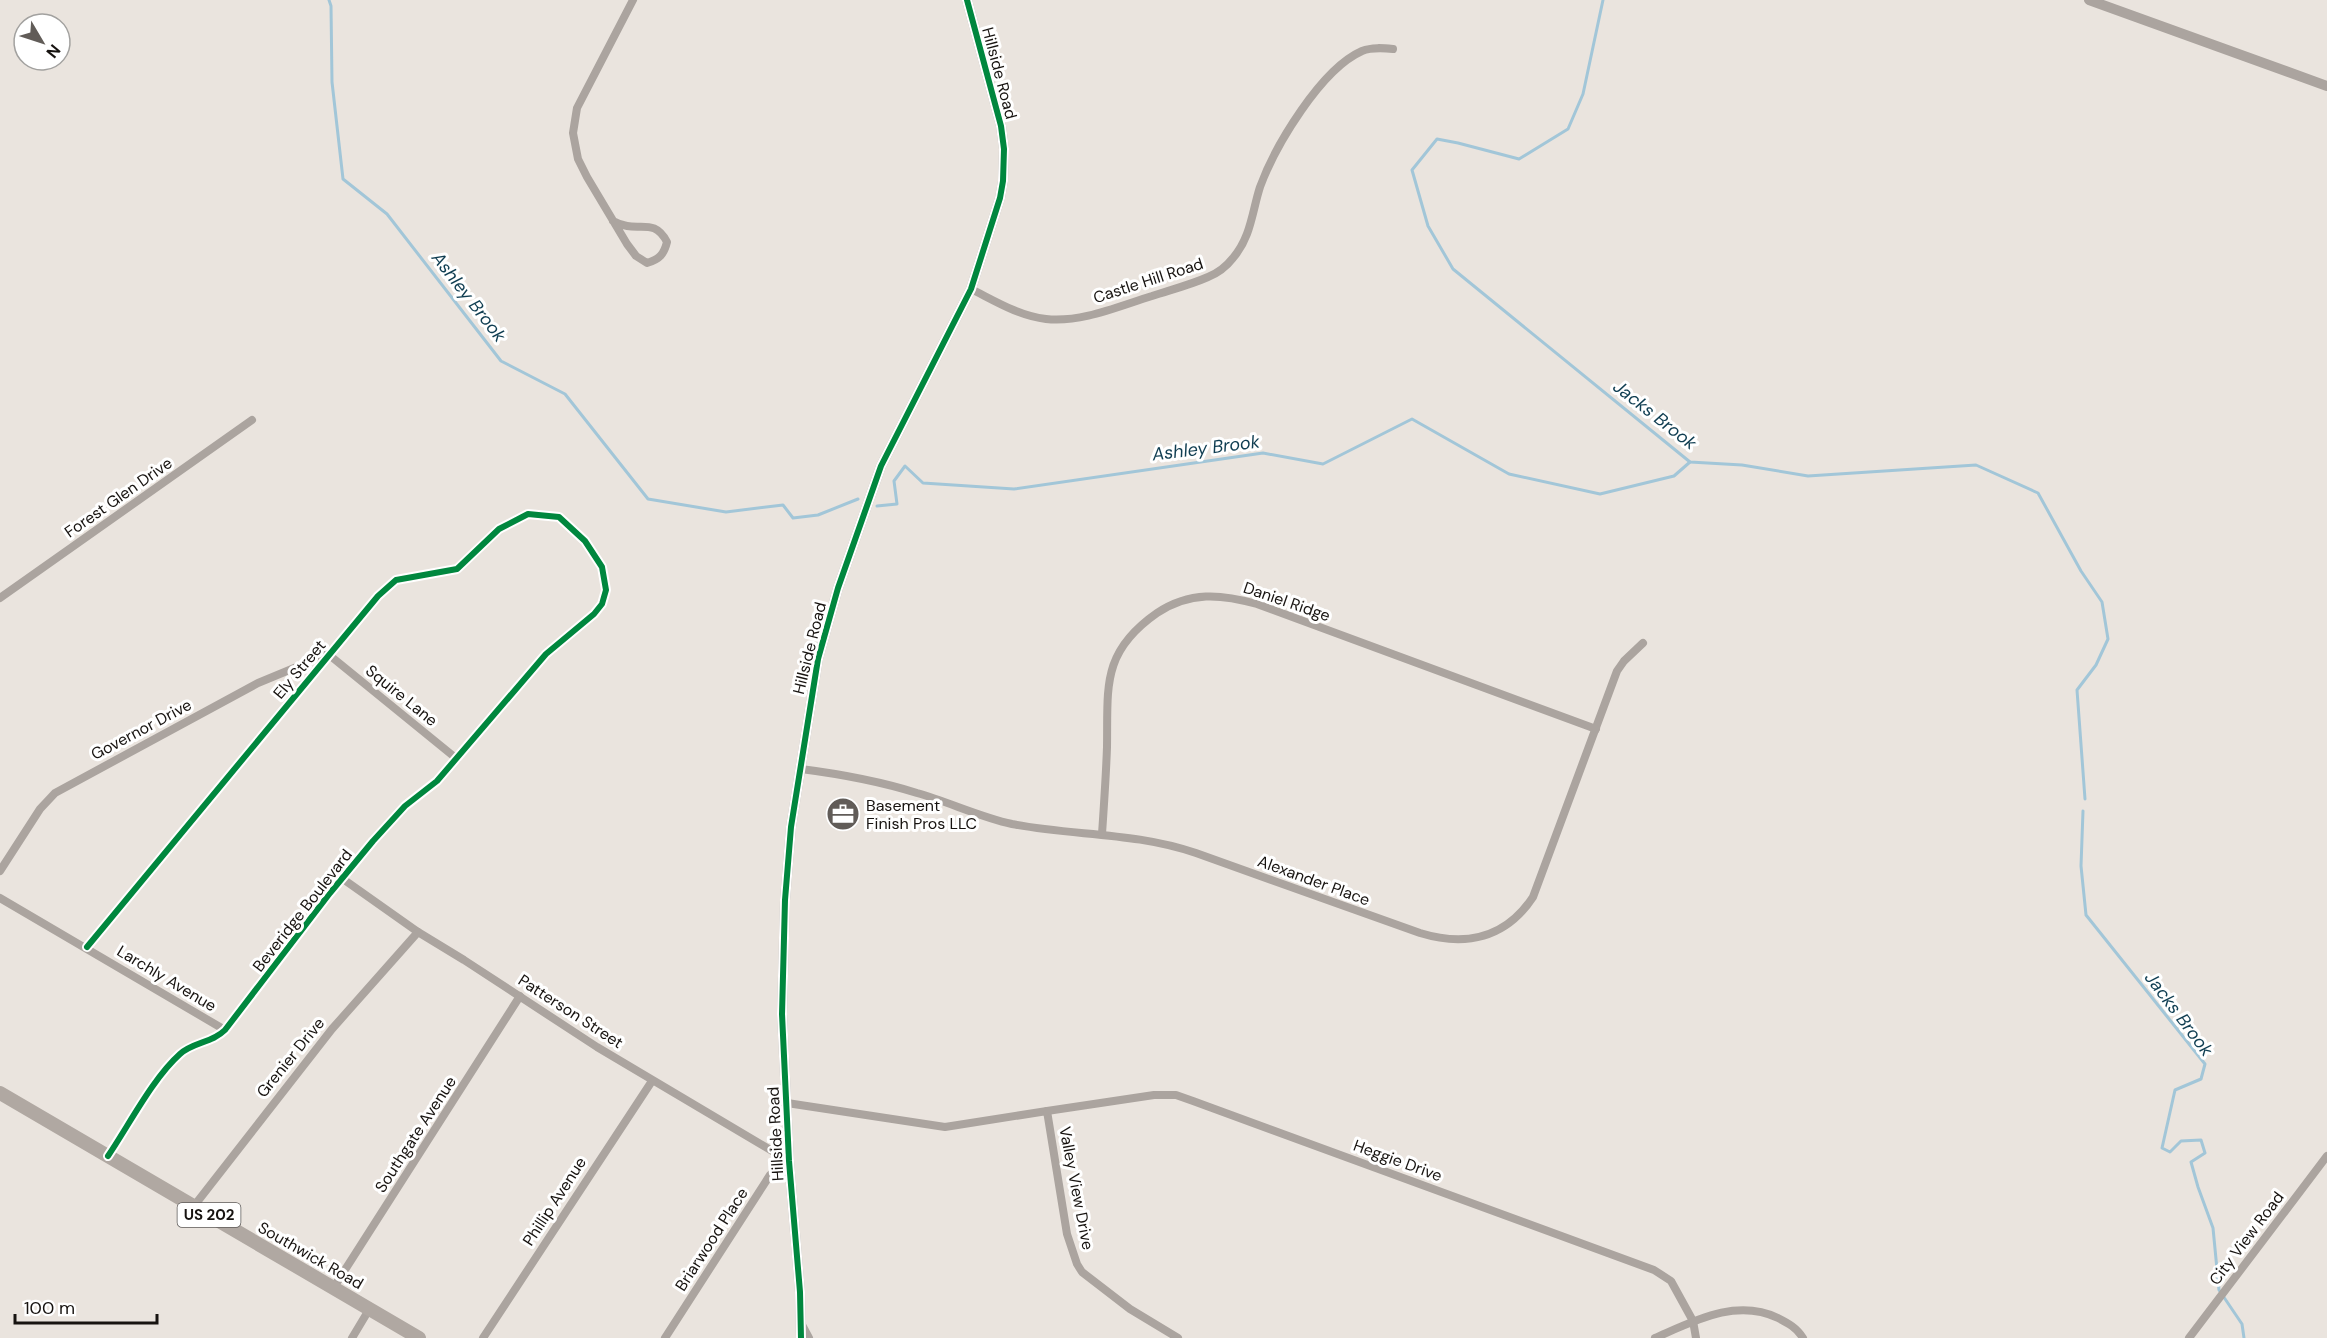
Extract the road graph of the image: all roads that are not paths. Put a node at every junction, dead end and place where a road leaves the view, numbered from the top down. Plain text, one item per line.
1 (633, 0) edge
2 (967, 0) edge
3 (2089, 0) edge
4 (1393, 49) dead end
5 (2327, 86) edge
6 (613, 221) junction
7 (971, 288) junction
8 (252, 420) dead end
9 (585, 541) joint
10 (0, 598) edge
11 (1643, 643) dead end
12 (328, 654) junction
13 (1596, 729) junction
14 (457, 759) junction
15 (801, 769) junction
16 (1102, 834) junction
17 (0, 871) edge
18 (343, 879) junction
19 (0, 898) edge
20 (418, 932) junction
21 (87, 947) junction
22 (520, 996) junction
23 (225, 1030) junction
24 (652, 1081) junction
25 (0, 1093) edge
26 (787, 1103) junction
27 (1047, 1111) junction
28 (108, 1156) junction
29 (2327, 1156) edge
30 (789, 1161) junction
31 (194, 1206) junction
32 (334, 1287) junction
33 (370, 1308) junction
34 (1693, 1321) junction
35 (801, 1323) junction
36 (352, 1338) edge
37 (419, 1338) edge
38 (483, 1338) edge
39 (665, 1338) edge
40 (801, 1338) edge
41 (809, 1338) edge
42 (1178, 1338) edge
43 (1655, 1338) edge
44 (1696, 1338) edge
45 (1803, 1338) edge
46 (2189, 1338) edge

1 - 6 street
2 - 7 street, Hillside Road
3 - 5 street
4 - 7 street, Castle Hill Road
6 - 6 street
7 - 15 street, Hillside Road
8 - 10 street, Forest Glen Drive
9 - 12 street, Ely Street
9 - 14 street, Beveridge Boulevard
11 - 13 street, Alexander Place
12 - 14 street, Squire Lane
12 - 17 street, Governor Drive
12 - 21 street, Ely Street
13 - 16 street, Alexander Place
13 - 16 street, Daniel Ridge
14 - 18 street, Beveridge Boulevard
15 - 16 street, Alexander Place
15 - 26 street, Hillside Road
18 - 20 street, Patterson Street
18 - 23 street, Beveridge Boulevard
19 - 21 street, Larchly Avenue
20 - 22 street, Patterson Street
20 - 31 street, Grenier Drive
21 - 23 street, Larchly Avenue
22 - 24 street, Patterson Street
22 - 32 street, Southgate Avenue
23 - 28 street, Beveridge Boulevard
24 - 30 street, Patterson Street
24 - 38 street, Phillip Avenue
25 - 28 highway, Southwick Road / US 202
26 - 27 street, Valley View Drive
26 - 30 street, Hillside Road
27 - 34 street, Heggie Drive
27 - 42 street, Valley View Drive
28 - 31 highway, Southwick Road / US 202
29 - 46 street, City View Road
30 - 35 street, Hillside Road
30 - 39 street, Briarwood Place
31 - 32 highway, Southwick Road / US 202
32 - 33 highway, Southwick Road / US 202
33 - 36 street
33 - 37 highway, Southwick Road / US 202
34 - 43 street
34 - 44 street, Heggie Drive
34 - 45 street
35 - 40 street, Hillside Road
35 - 41 street

